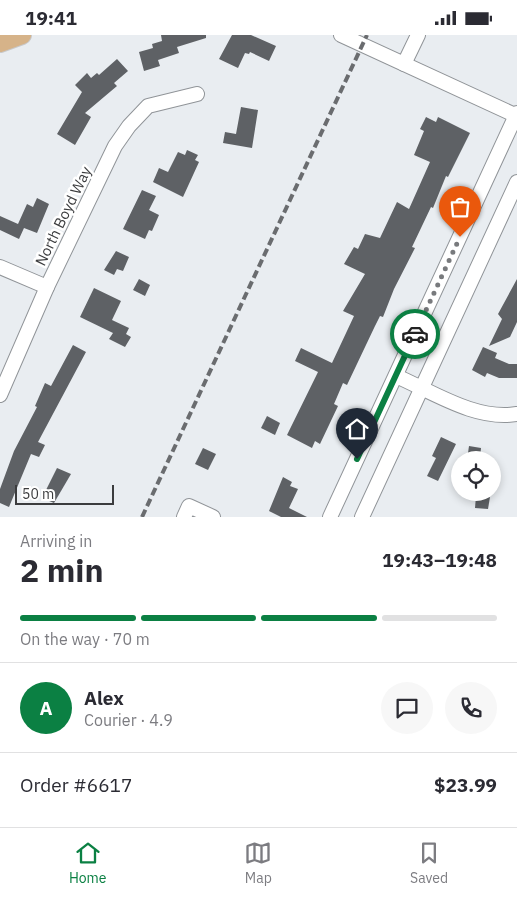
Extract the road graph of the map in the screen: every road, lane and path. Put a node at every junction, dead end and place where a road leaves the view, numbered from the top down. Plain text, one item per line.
1 (22, 35) edge
2 (341, 35) edge
3 (418, 35) edge
4 (0, 43) edge
5 (404, 63) junction
6 (197, 94) dead end
7 (517, 115) edge
8 (517, 182) edge
9 (0, 267) edge
10 (47, 287) junction
11 (396, 377) junction
12 (423, 388) junction
13 (0, 395) edge
14 (517, 414) edge
15 (184, 517) edge
16 (213, 517) edge
17 (330, 517) edge
18 (362, 517) edge

1 - 4 main road
2 - 5 street
3 - 5 street
5 - 7 street
6 - 10 street, North Boyd Way
7 - 11 street
8 - 12 street
9 - 10 street
10 - 13 street, North Boyd Way
11 - 12 street
11 - 17 street
12 - 14 street
12 - 18 street
15 - 16 street

